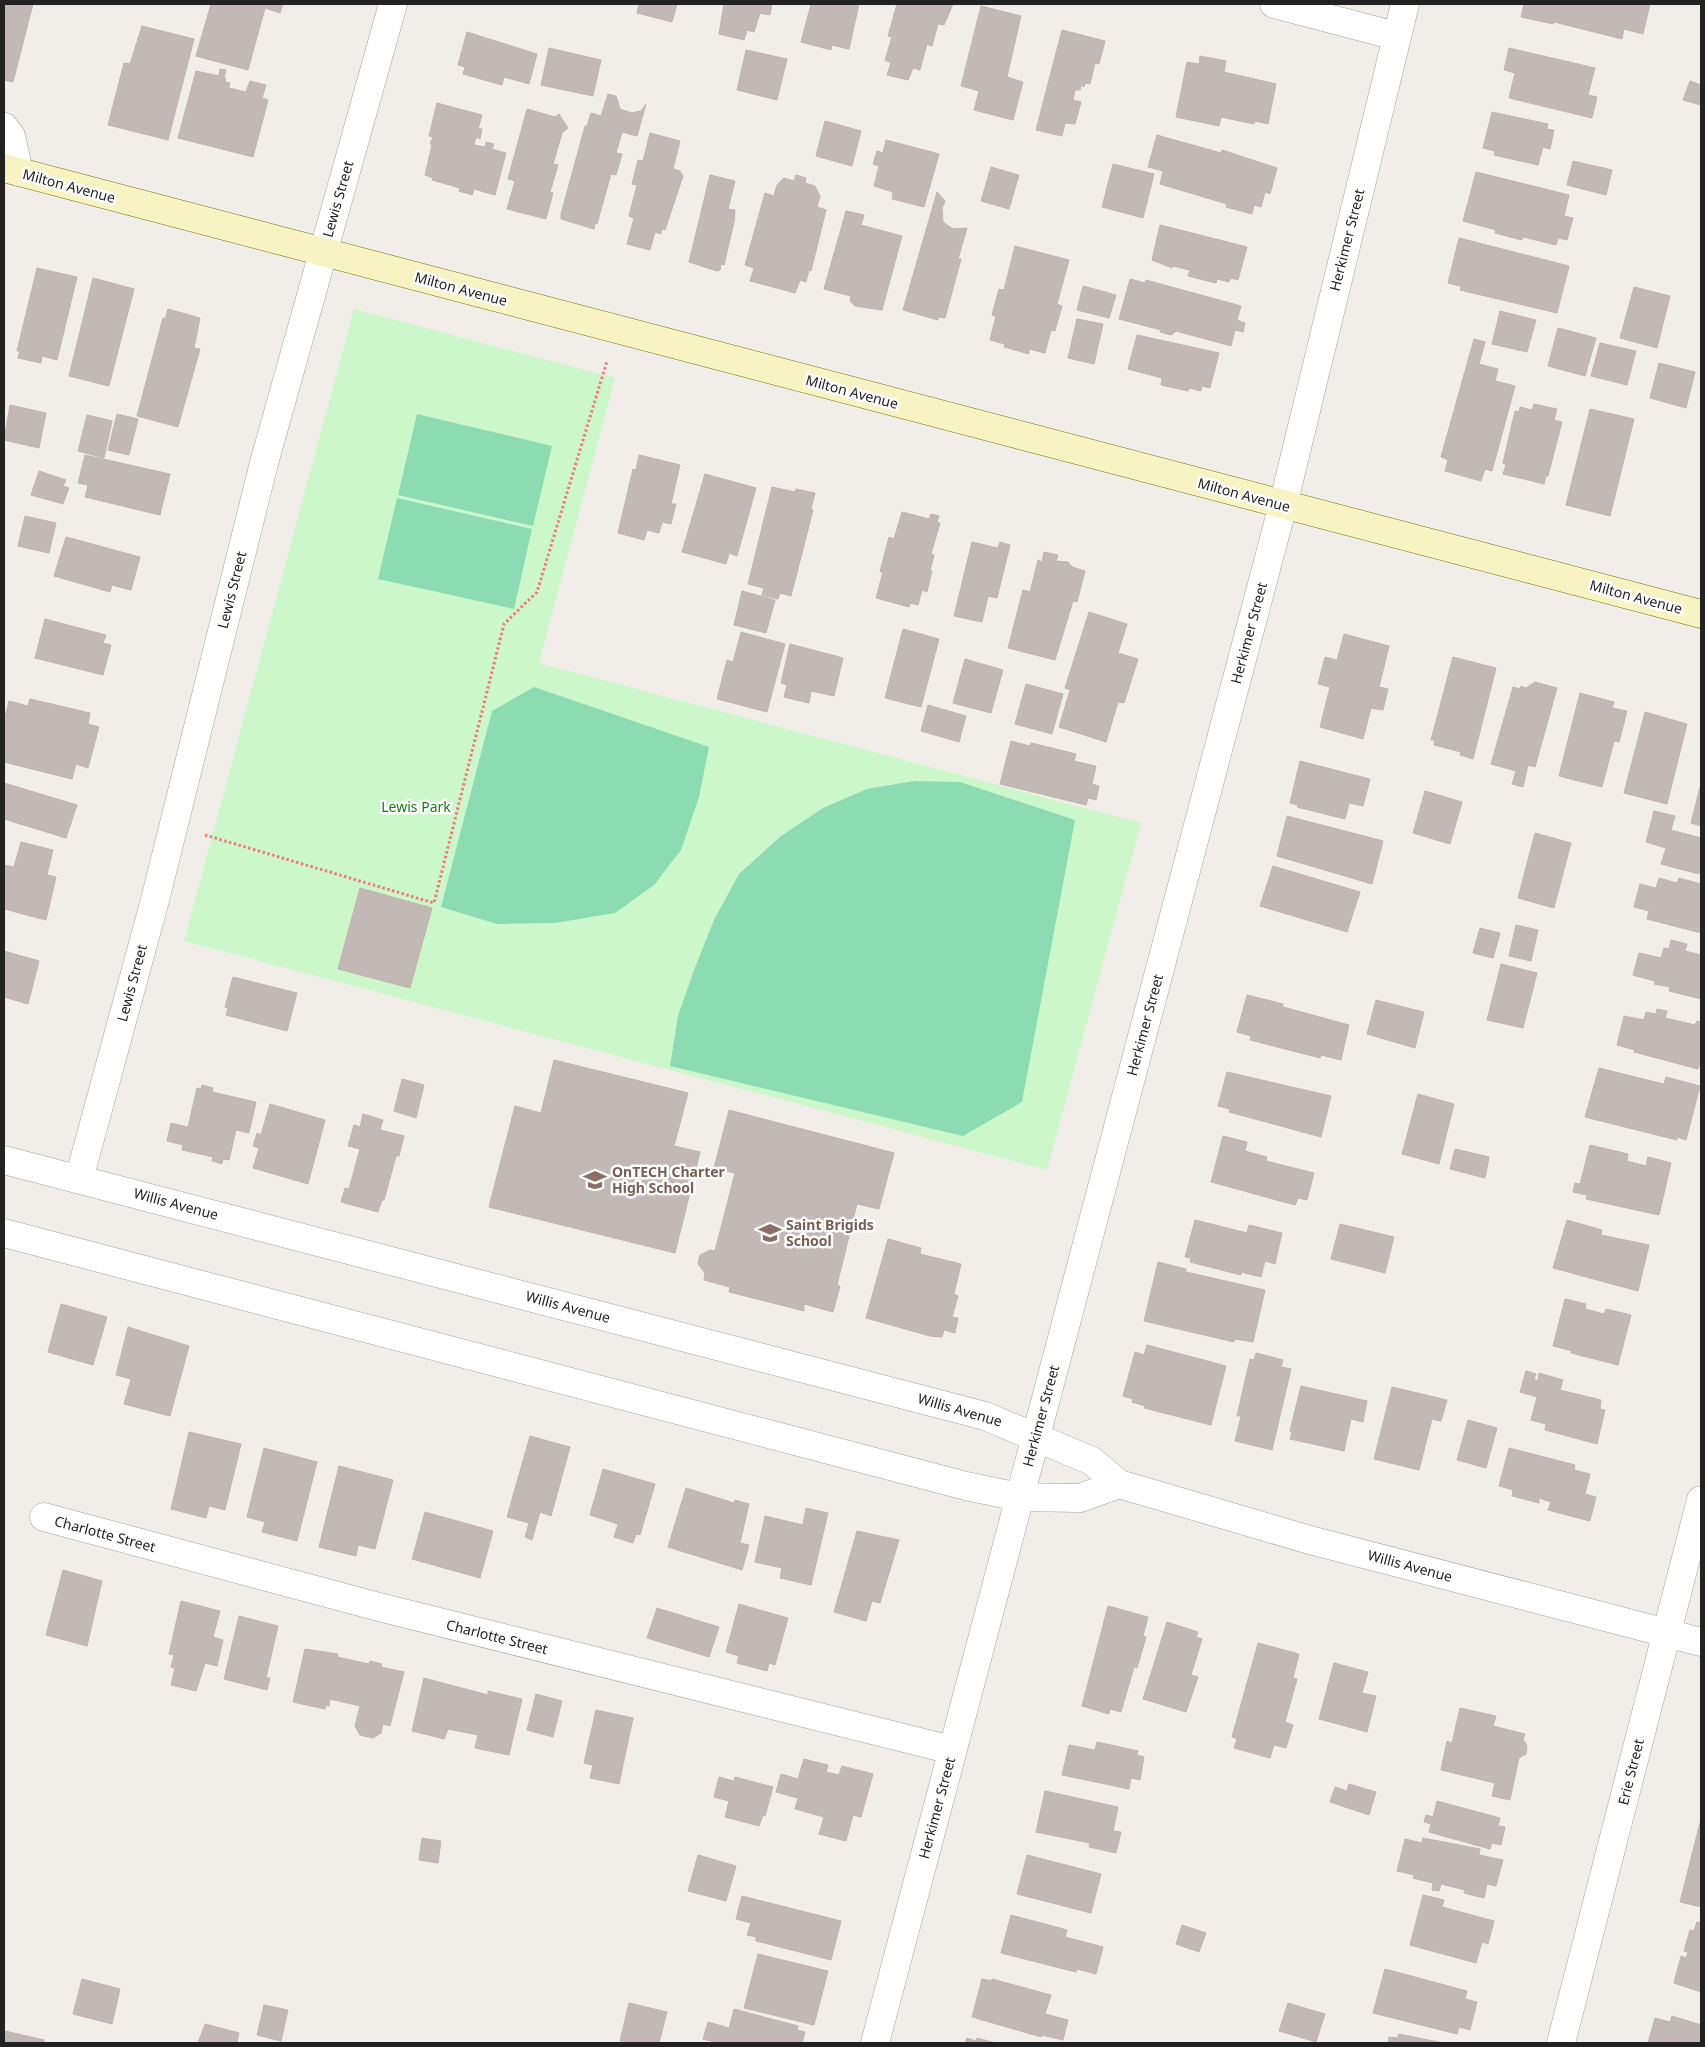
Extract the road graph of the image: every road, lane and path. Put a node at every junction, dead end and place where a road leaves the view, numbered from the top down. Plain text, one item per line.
1 (393, 4) edge
2 (1274, 4) edge
3 (1405, 4) edge
4 (1396, 36) junction
5 (4, 127) edge
6 (11, 170) edge
7 (323, 253) junction
8 (616, 330) junction
9 (1283, 505) junction
10 (1701, 614) edge
11 (173, 825) junction
12 (4, 1160) edge
13 (79, 1179) junction
14 (4, 1232) edge
15 (1036, 1436) junction
16 (1119, 1484) junction
17 (1019, 1497) junction
18 (1701, 1500) edge
19 (44, 1517) dead end
20 (1666, 1632) junction
21 (1701, 1642) edge
22 (952, 1750) junction
23 (875, 2043) edge
24 (1560, 2043) edge

1 - 7 street, Lewis Street
2 - 4 street
3 - 4 street, Herkimer Street
4 - 9 street, Herkimer Street
5 - 6 street
6 - 7 street, Milton Avenue
7 - 8 street, Milton Avenue
7 - 11 street, Lewis Street
8 - 9 street, Milton Avenue
8 - 11 path
9 - 10 street, Milton Avenue
9 - 15 street, Herkimer Street
11 - 13 street, Lewis Street
12 - 13 street, Willis Avenue
13 - 15 street, Willis Avenue
14 - 17 street
15 - 16 street, Willis Avenue
15 - 17 street, Herkimer Street
16 - 17 street
16 - 20 street, Willis Avenue
17 - 22 street, Herkimer Street
18 - 20 street, Erie Street
19 - 22 street, Charlotte Street
20 - 21 street, Willis Avenue
20 - 24 street, Erie Street
22 - 23 street, Herkimer Street

